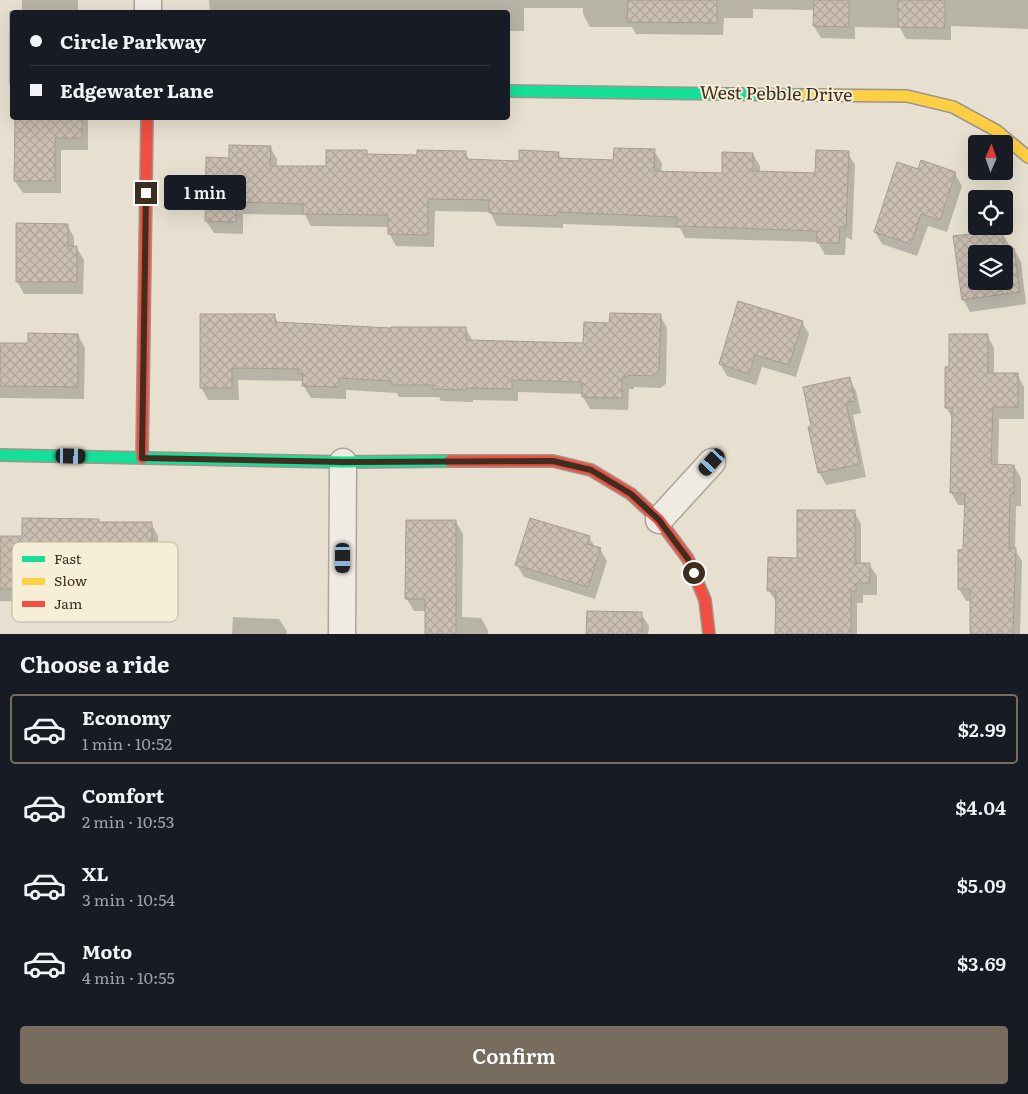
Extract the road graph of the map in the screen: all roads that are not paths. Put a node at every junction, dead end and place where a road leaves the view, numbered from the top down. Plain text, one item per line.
1 (510, 91) edge
2 (147, 120) edge
3 (1028, 157) edge
4 (0, 455) edge
5 (142, 458) junction
6 (344, 462) junction
7 (712, 462) dead end
8 (659, 520) junction
9 (342, 634) edge
10 (709, 634) edge

1 - 3 street, West Pebble Drive
2 - 5 street
4 - 5 street
5 - 6 street
6 - 8 street
6 - 9 street
7 - 8 street
8 - 10 street

